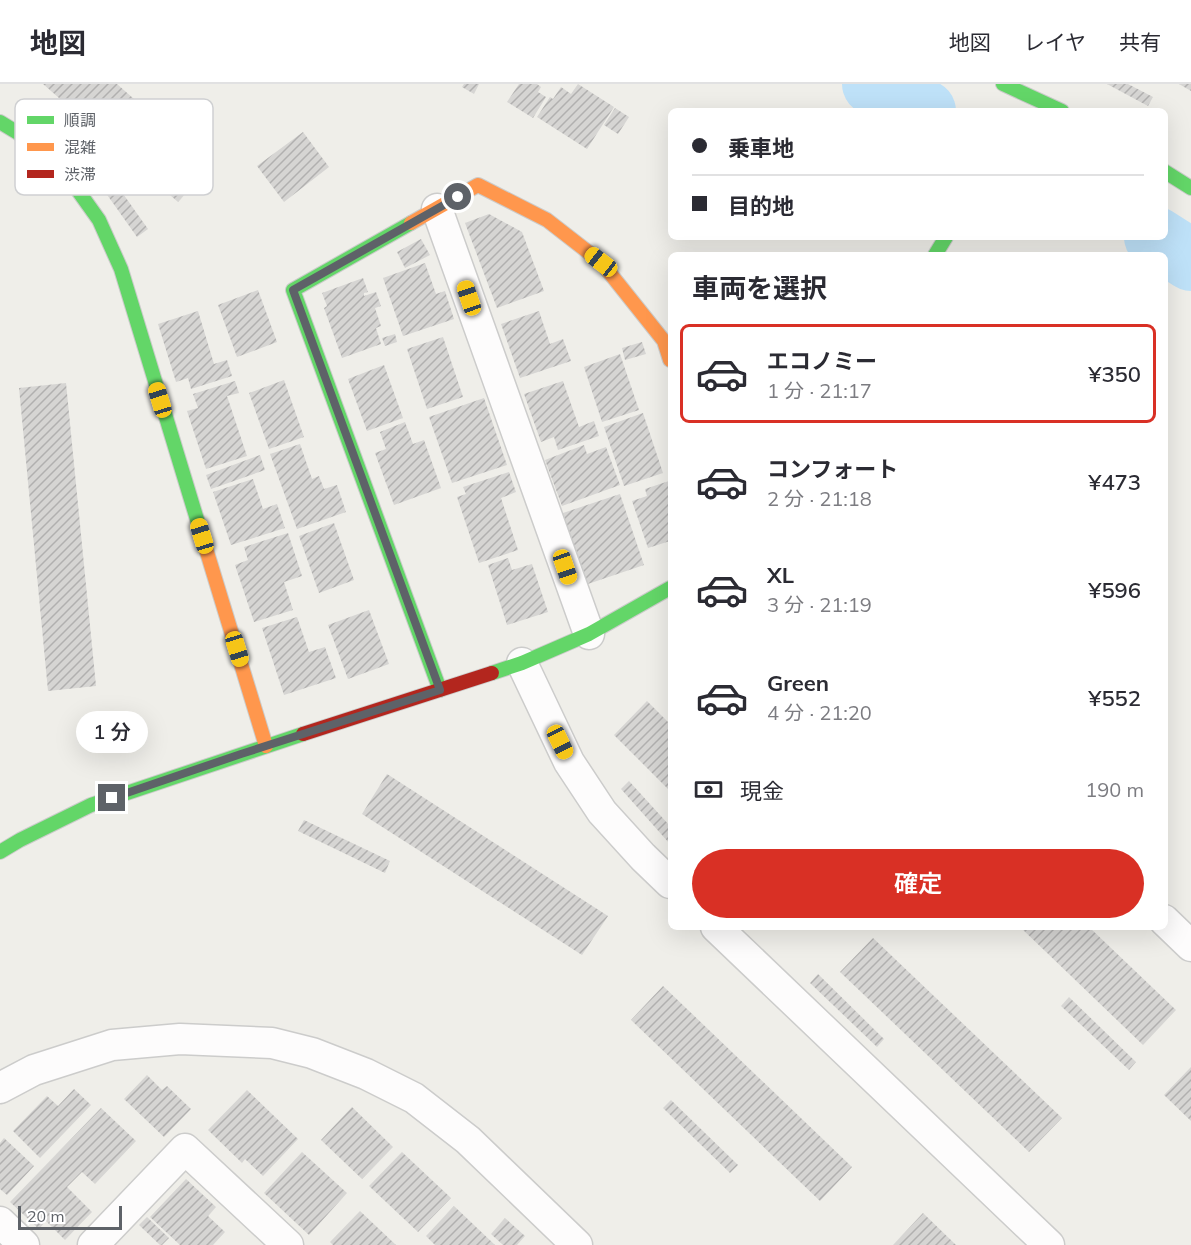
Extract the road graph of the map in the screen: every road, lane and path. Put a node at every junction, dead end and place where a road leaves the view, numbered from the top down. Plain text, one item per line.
1 (1003, 84) edge
2 (1021, 93) edge
3 (1055, 108) edge
4 (0, 122) edge
5 (15, 131) edge
6 (1168, 174) edge
7 (1191, 188) edge
8 (81, 195) edge
9 (438, 208) junction
10 (668, 354) edge
11 (668, 589) edge
12 (589, 634) junction
13 (522, 663) junction
14 (440, 690) junction
15 (266, 746) junction
16 (0, 852) edge
17 (668, 881) edge
18 (1168, 924) edge
19 (719, 930) edge
20 (1191, 946) edge
21 (0, 1088) edge
22 (0, 1222) edge
23 (24, 1245) edge
24 (93, 1245) edge
25 (288, 1245) edge
26 (577, 1245) edge
27 (1049, 1245) edge

1 - 2 street
2 - 3 street
4 - 5 street
6 - 7 street
8 - 15 street
9 - 10 street
9 - 12 street
9 - 14 street
11 - 12 street
12 - 13 street
13 - 14 street
13 - 17 street
14 - 15 street
15 - 16 street
18 - 20 street
19 - 27 street
21 - 26 street
22 - 23 street
24 - 25 street

